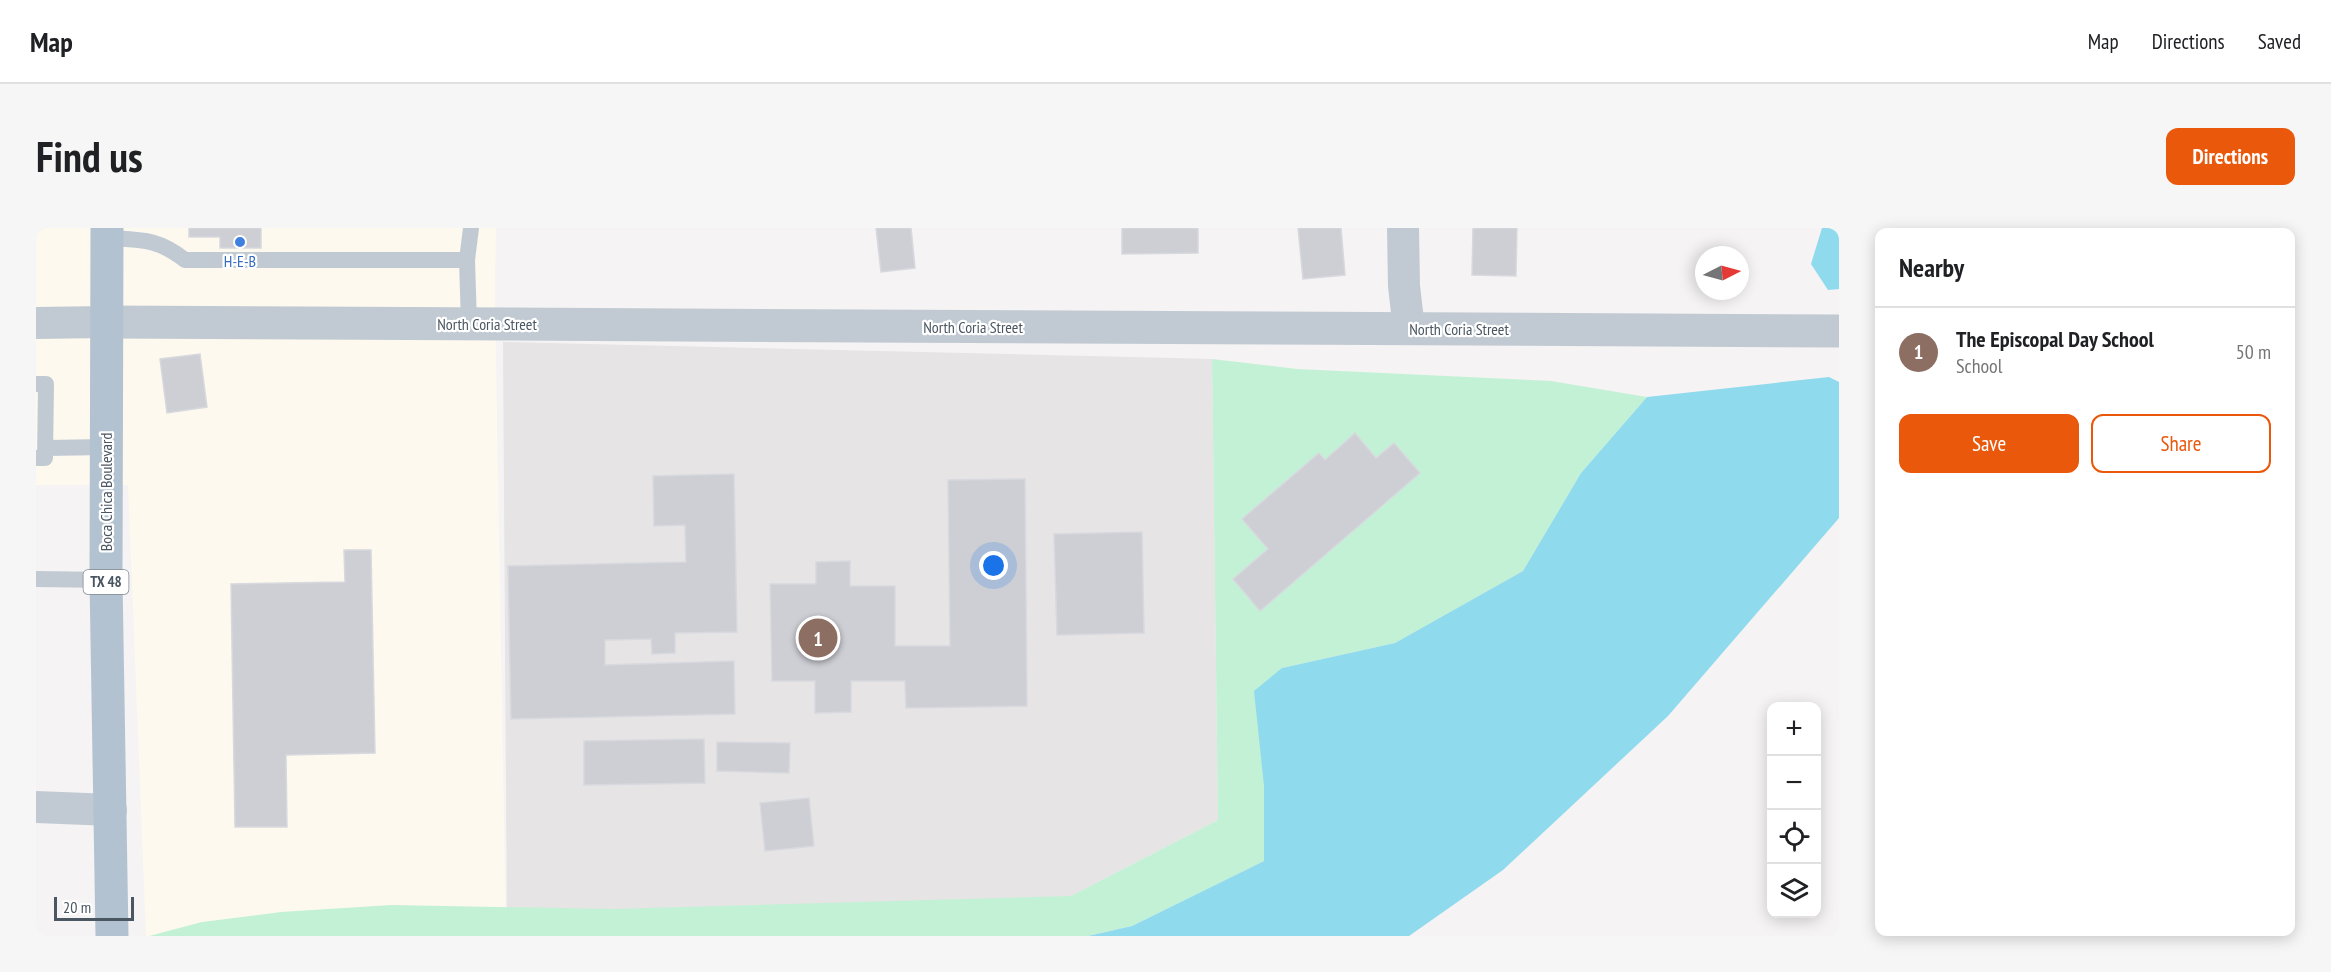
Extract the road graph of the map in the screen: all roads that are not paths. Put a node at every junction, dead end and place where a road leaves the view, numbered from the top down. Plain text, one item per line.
1 (471, 228) edge
2 (1403, 228) edge
3 (107, 233) edge
4 (467, 260) junction
5 (107, 322) junction
6 (36, 323) edge
7 (469, 324) junction
8 (1409, 329) junction
9 (1839, 331) edge
10 (36, 384) edge
11 (106, 447) junction
12 (42, 455) edge
13 (36, 579) edge
14 (106, 580) junction
15 (36, 807) edge
16 (111, 810) junction
17 (112, 936) edge

1 - 4 lane
2 - 8 street
3 - 4 lane
3 - 5 main road, Boca Chica Boulevard / TX 48
4 - 7 lane
5 - 6 street
5 - 7 street, North Coria Street
5 - 11 main road, Boca Chica Boulevard / TX 48
7 - 8 street, North Coria Street
8 - 9 street, North Coria Street
10 - 12 lane
11 - 12 lane
11 - 14 main road, Boca Chica Boulevard / TX 48
13 - 14 lane
14 - 16 main road, Boca Chica Boulevard / TX 48
15 - 16 street
16 - 17 main road, Boca Chica Boulevard / TX 48

